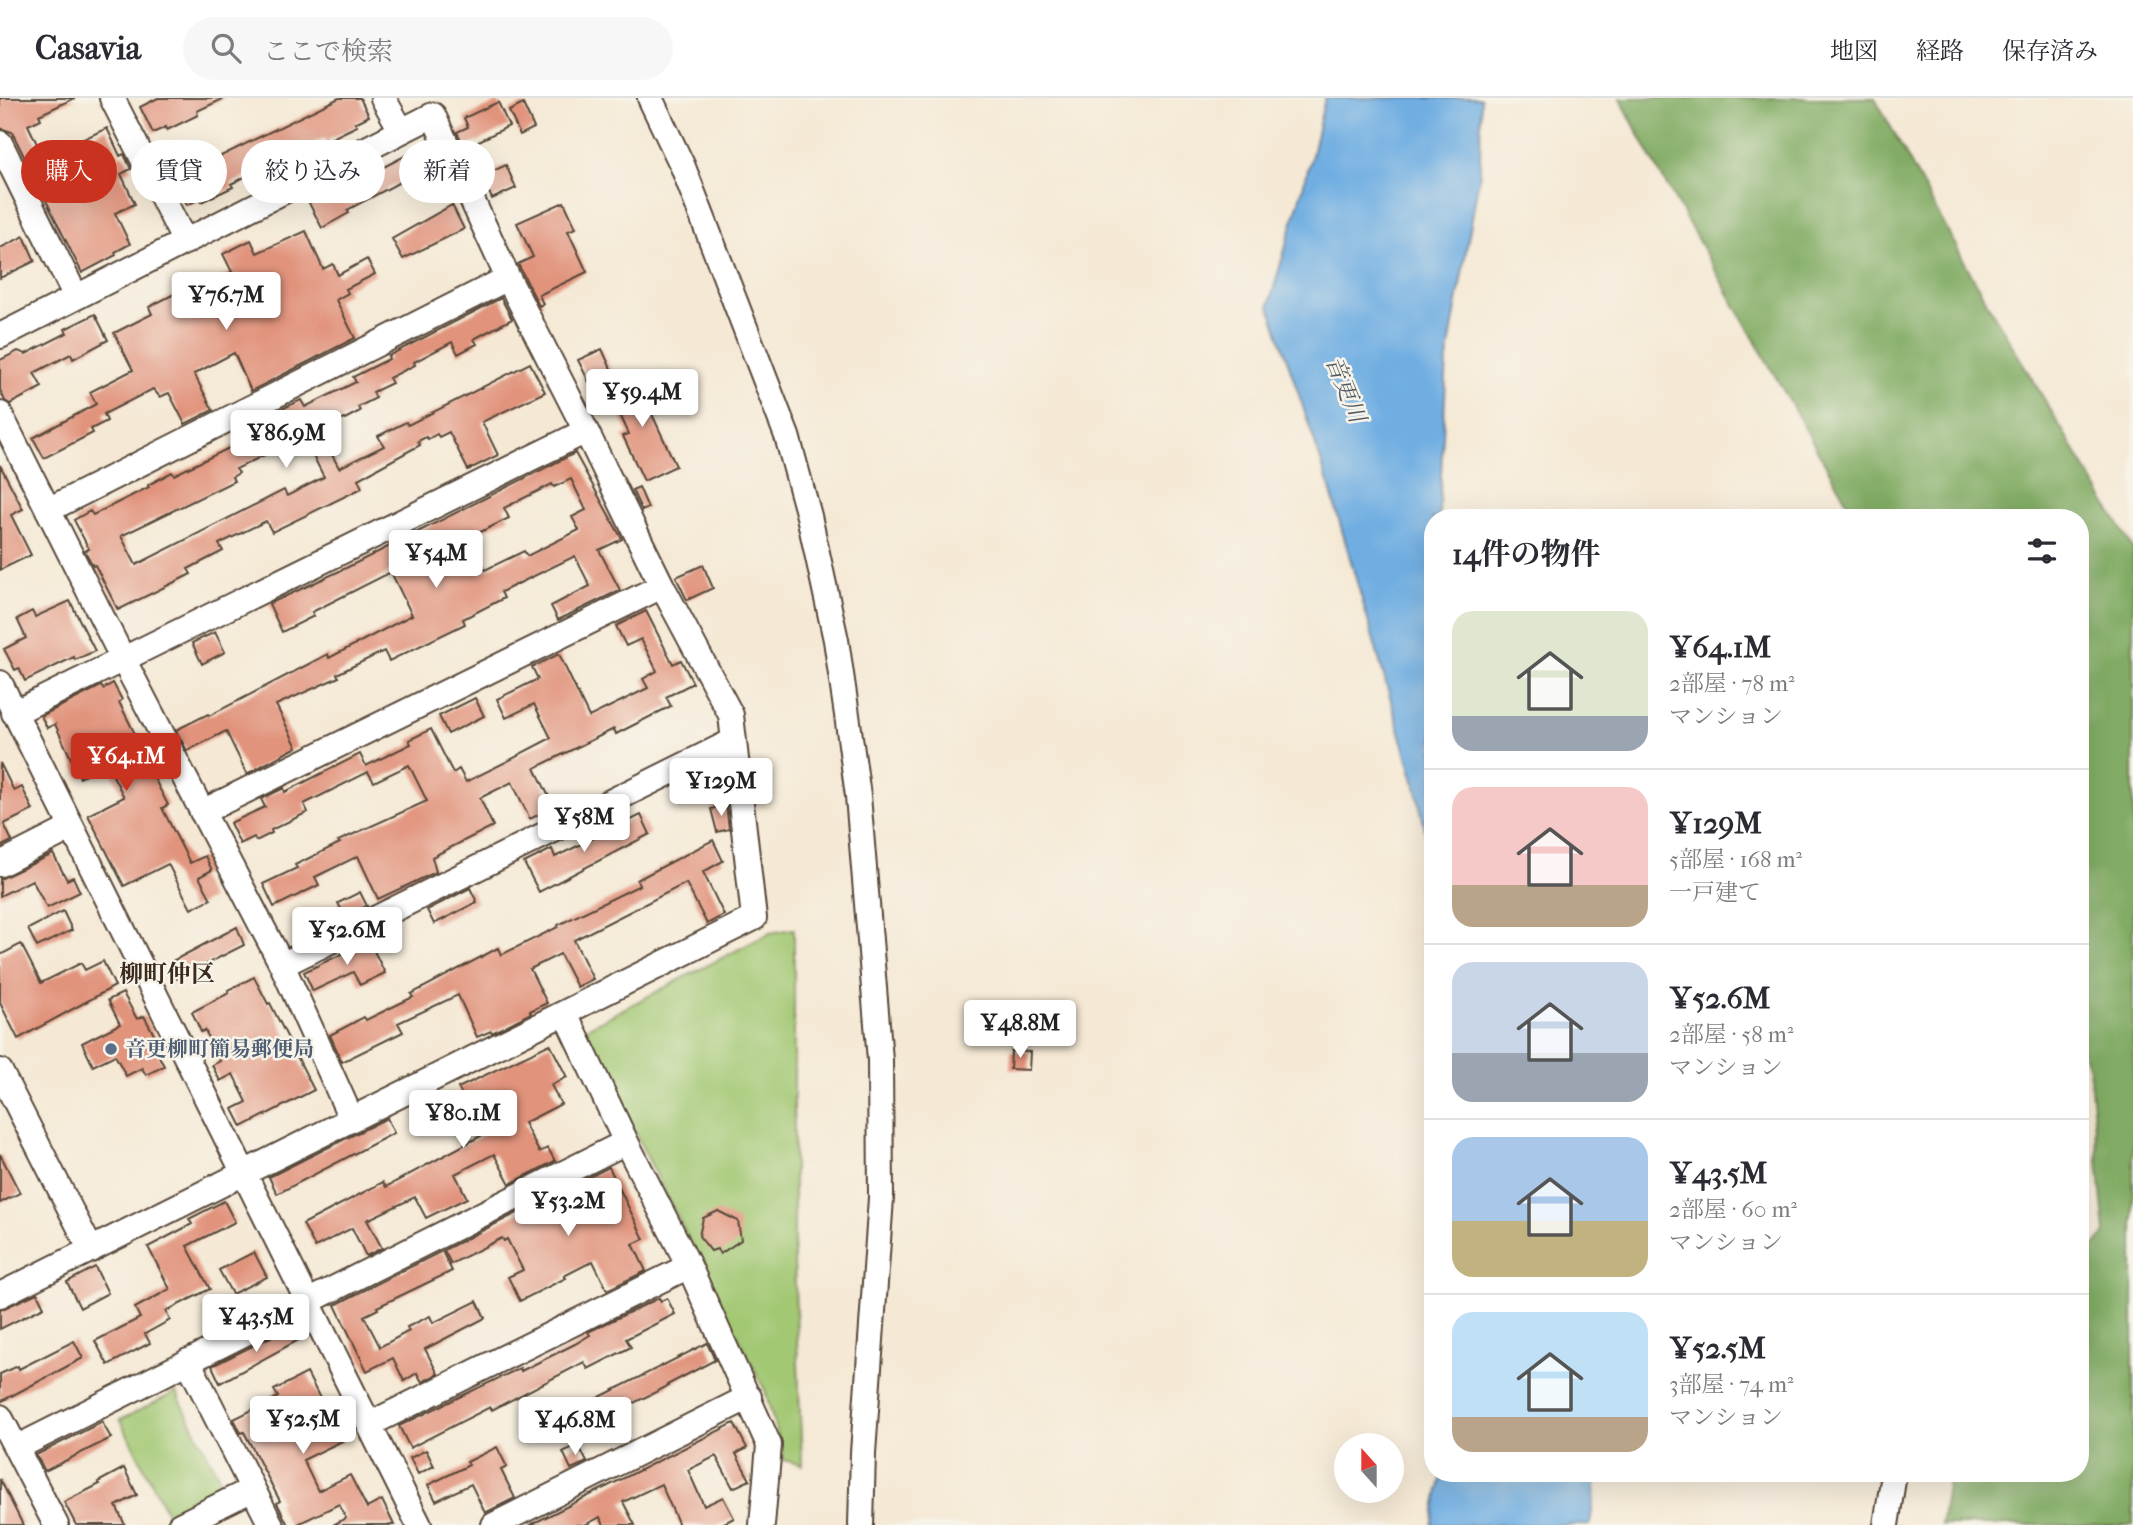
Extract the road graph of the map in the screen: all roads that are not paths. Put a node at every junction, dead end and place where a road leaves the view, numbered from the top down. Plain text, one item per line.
1 (112, 98) edge
2 (383, 98) edge
3 (650, 98) edge
4 (401, 130) junction
5 (0, 143) edge
6 (185, 242) junction
7 (508, 278) junction
8 (76, 297) junction
9 (0, 336) edge
10 (0, 414) edge
11 (586, 431) junction
12 (48, 510) junction
13 (662, 586) junction
14 (123, 659) junction
15 (0, 683) edge
16 (15, 713) junction
17 (733, 741) junction
18 (202, 811) junction
19 (71, 828) junction
20 (0, 864) edge
21 (282, 965) junction
22 (565, 1013) junction
23 (0, 1071) edge
24 (351, 1118) junction
25 (626, 1142) junction
26 (246, 1173) junction
27 (91, 1250) junction
28 (689, 1266) junction
29 (0, 1295) edge
30 (308, 1302) junction
31 (188, 1361) junction
32 (749, 1397) junction
33 (0, 1417) edge
34 (370, 1424) junction
35 (16, 1448) junction
36 (1893, 1482) edge
37 (253, 1489) junction
38 (56, 1525) edge
39 (180, 1525) edge
40 (271, 1525) edge
41 (419, 1525) edge
42 (494, 1525) edge
43 (762, 1525) edge
44 (861, 1525) edge
45 (1886, 1525) edge

1 - 6 street
2 - 4 street
3 - 44 street
4 - 6 street
4 - 7 street
5 - 8 street
6 - 8 street
7 - 11 street
7 - 12 street
8 - 9 street
10 - 12 street
11 - 13 street
11 - 14 street
12 - 14 street
13 - 17 street
13 - 18 street
14 - 16 street
14 - 18 street
15 - 16 street
16 - 19 street
17 - 21 street
17 - 22 street
18 - 21 street
19 - 20 street
19 - 26 street
21 - 24 street
22 - 24 street
22 - 25 street
23 - 27 street
24 - 26 street
25 - 28 street
25 - 30 street
26 - 27 street
26 - 30 street
27 - 29 street
28 - 32 street
28 - 34 street
30 - 31 street
30 - 34 street
31 - 35 street
31 - 37 street
32 - 42 street
32 - 43 street
33 - 35 street
34 - 41 street
35 - 38 street
36 - 45 street
37 - 39 street
37 - 40 street

